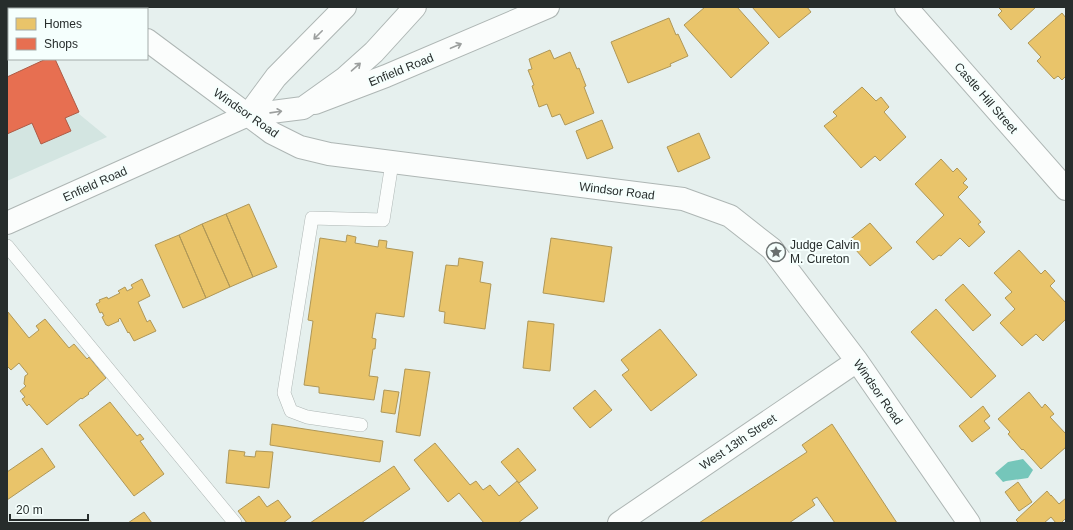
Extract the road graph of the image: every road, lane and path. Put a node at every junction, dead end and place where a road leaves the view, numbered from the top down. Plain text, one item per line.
1 (345, 7) edge
2 (416, 7) edge
3 (548, 7) edge
4 (906, 7) edge
5 (148, 41) edge
6 (303, 108) junction
7 (248, 116) junction
8 (392, 163) junction
9 (1066, 189) edge
10 (7, 223) edge
11 (7, 246) edge
12 (857, 361) junction
13 (361, 425) dead end
14 (235, 523) edge
15 (618, 523) edge
16 (969, 523) edge

1 -> 7 street
6 -> 2 street
6 -> 3 street, Enfield Road
4 - 9 street, Castle Hill Street
5 - 7 street, Windsor Road
7 -> 6 street, Enfield Road
7 - 8 street, Windsor Road
7 - 10 street, Enfield Road
8 - 12 street, Windsor Road
8 - 13 lane
11 - 14 lane
12 - 15 street, West 13th Street
12 - 16 street, Windsor Road

